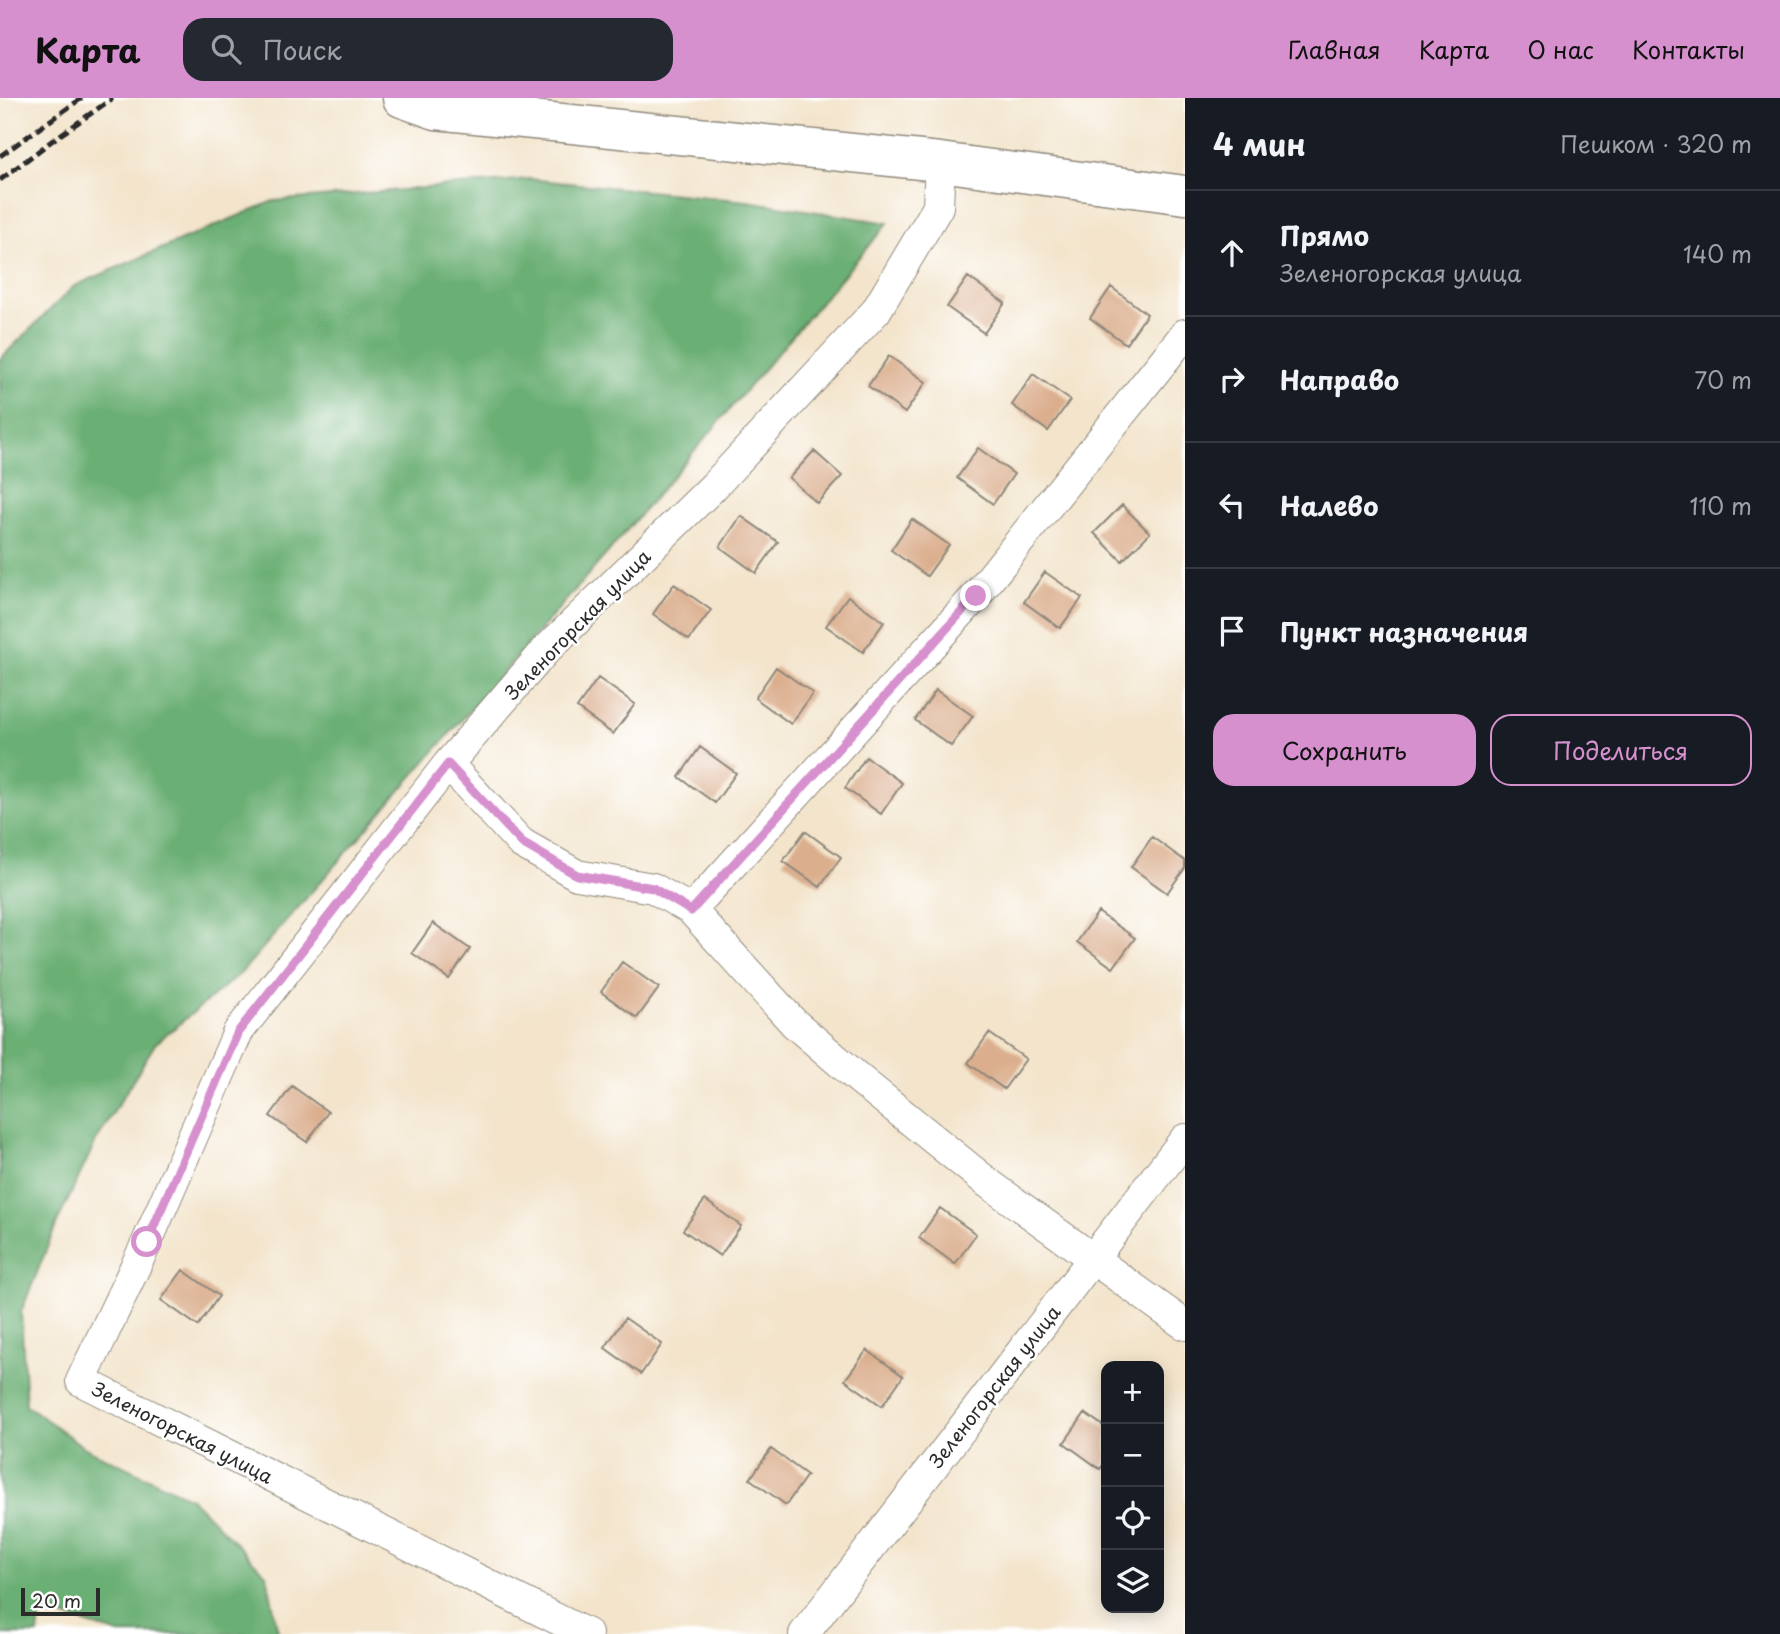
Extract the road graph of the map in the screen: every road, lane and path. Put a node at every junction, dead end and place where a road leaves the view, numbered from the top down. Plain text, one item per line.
1 (402, 98) edge
2 (940, 162) junction
3 (1185, 195) edge
4 (1185, 334) edge
5 (448, 764) junction
6 (691, 911) junction
7 (1185, 1139) edge
8 (1093, 1259) junction
9 (1185, 1325) edge
10 (587, 1634) edge
11 (804, 1634) edge

1 - 2 main road
2 - 3 main road
2 - 5 street, Зеленогорская улица
4 - 6 street
5 - 6 street
5 - 10 street, Зеленогорская улица
6 - 8 street
7 - 8 street, Зеленогорская улица
8 - 9 street
8 - 11 street, Зеленогорская улица

